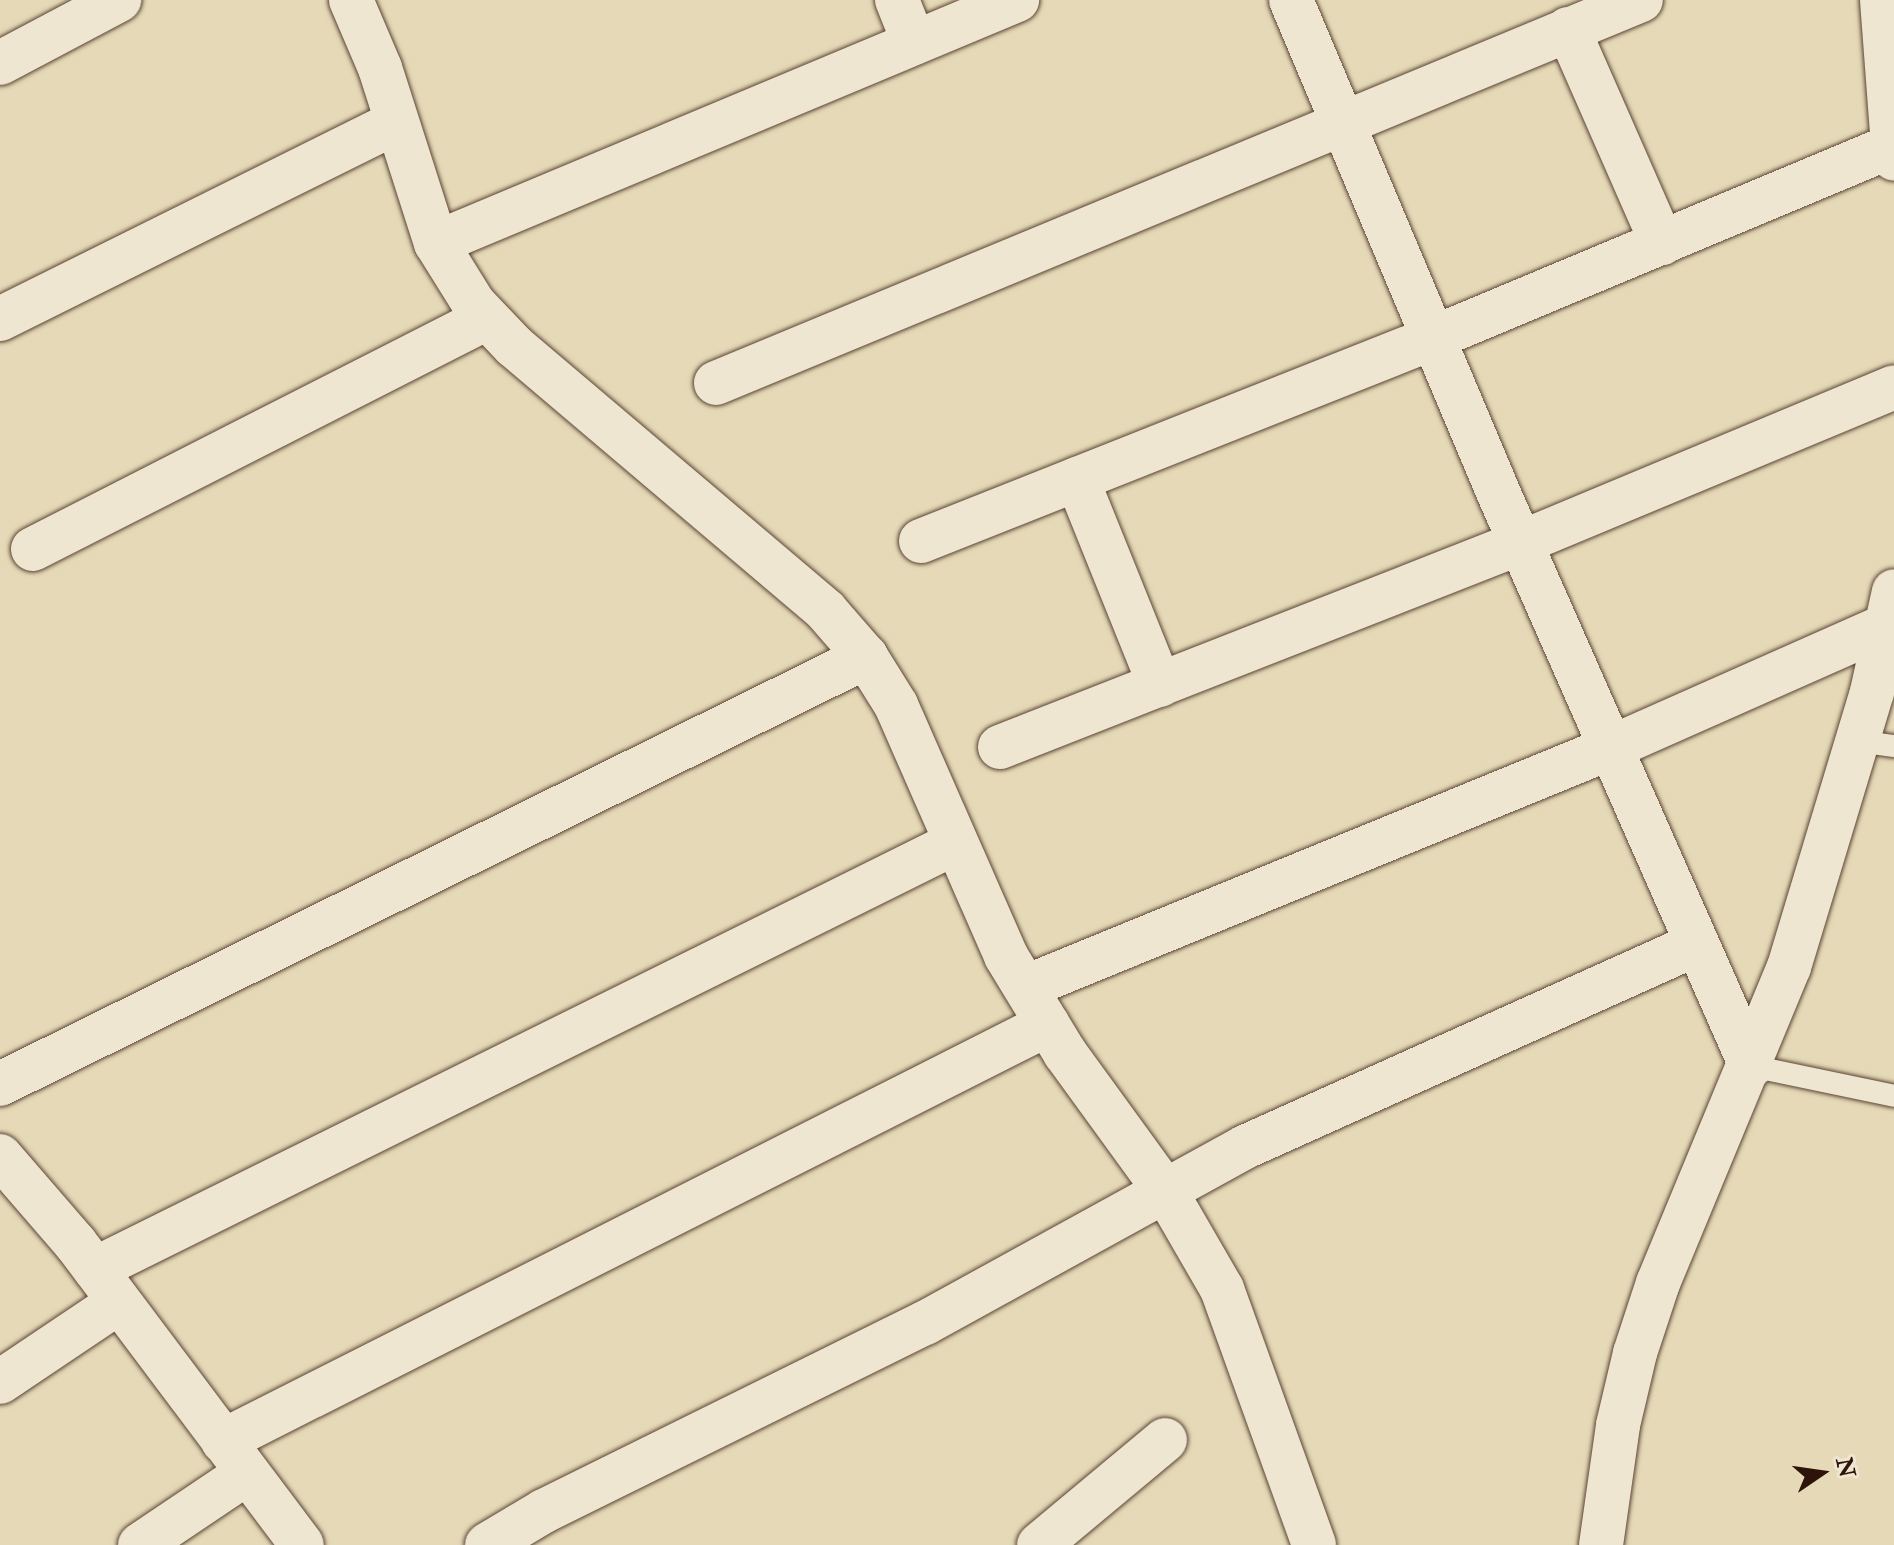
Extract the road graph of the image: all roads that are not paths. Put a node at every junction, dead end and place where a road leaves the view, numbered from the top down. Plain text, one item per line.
1 (119, 0) edge
2 (351, 0) edge
3 (897, 0) edge
4 (1017, 0) edge
5 (1291, 0) edge
6 (1641, 0) edge
7 (1882, 0) edge
8 (1568, 29) junction
9 (914, 43) junction
10 (0, 63) edge
11 (1892, 94) edge
12 (1342, 121) junction
13 (397, 122) junction
14 (1893, 146) edge
15 (1894, 159) edge
16 (436, 243) junction
17 (1662, 243) junction
18 (487, 318) junction
19 (0, 319) edge
20 (1433, 338) junction
21 (716, 383) dead end
22 (1894, 387) edge
23 (1077, 479) junction
24 (921, 541) dead end
25 (1520, 543) junction
26 (33, 549) dead end
27 (1889, 608) edge
28 (866, 657) junction
29 (1160, 685) junction
30 (1876, 743) edge
31 (1000, 747) dead end
32 (1610, 748) junction
33 (955, 843) junction
34 (1696, 944) junction
35 (1026, 987) junction
36 (1048, 1024) junction
37 (1751, 1066) junction
38 (0, 1084) edge
39 (1894, 1096) edge
40 (0, 1156) edge
41 (1166, 1192) junction
42 (107, 1286) junction
43 (0, 1382) edge
44 (1165, 1440) dead end
45 (235, 1457) junction
46 (140, 1545) edge
47 (302, 1545) edge
48 (487, 1545) edge
49 (1039, 1545) edge
50 (1314, 1545) edge
51 (1601, 1545) edge

1 - 10 street
2 - 13 street
3 - 9 street
4 - 9 street
5 - 12 street
6 - 8 street
7 - 11 street
8 - 12 street
8 - 17 street
9 - 16 street
11 - 14 street
12 - 20 street
12 - 21 street
13 - 16 street
13 - 19 street
14 - 15 street
14 - 17 street
16 - 18 street
17 - 20 street
18 - 26 street
18 - 28 street
20 - 23 street
20 - 25 street
22 - 25 street
23 - 24 street
23 - 29 street
25 - 29 street
25 - 32 street
27 - 30 street
27 - 32 street
28 - 33 street
28 - 38 street
29 - 31 street
30 - 37 street
32 - 34 street
32 - 35 street
33 - 35 street
33 - 42 street
34 - 37 street
34 - 41 street
35 - 36 street
36 - 41 street
36 - 45 street
37 - 39 lane
37 - 51 street
40 - 42 street
41 - 48 street
41 - 50 street
42 - 43 street
42 - 45 street
44 - 49 street
45 - 46 street
45 - 47 street

